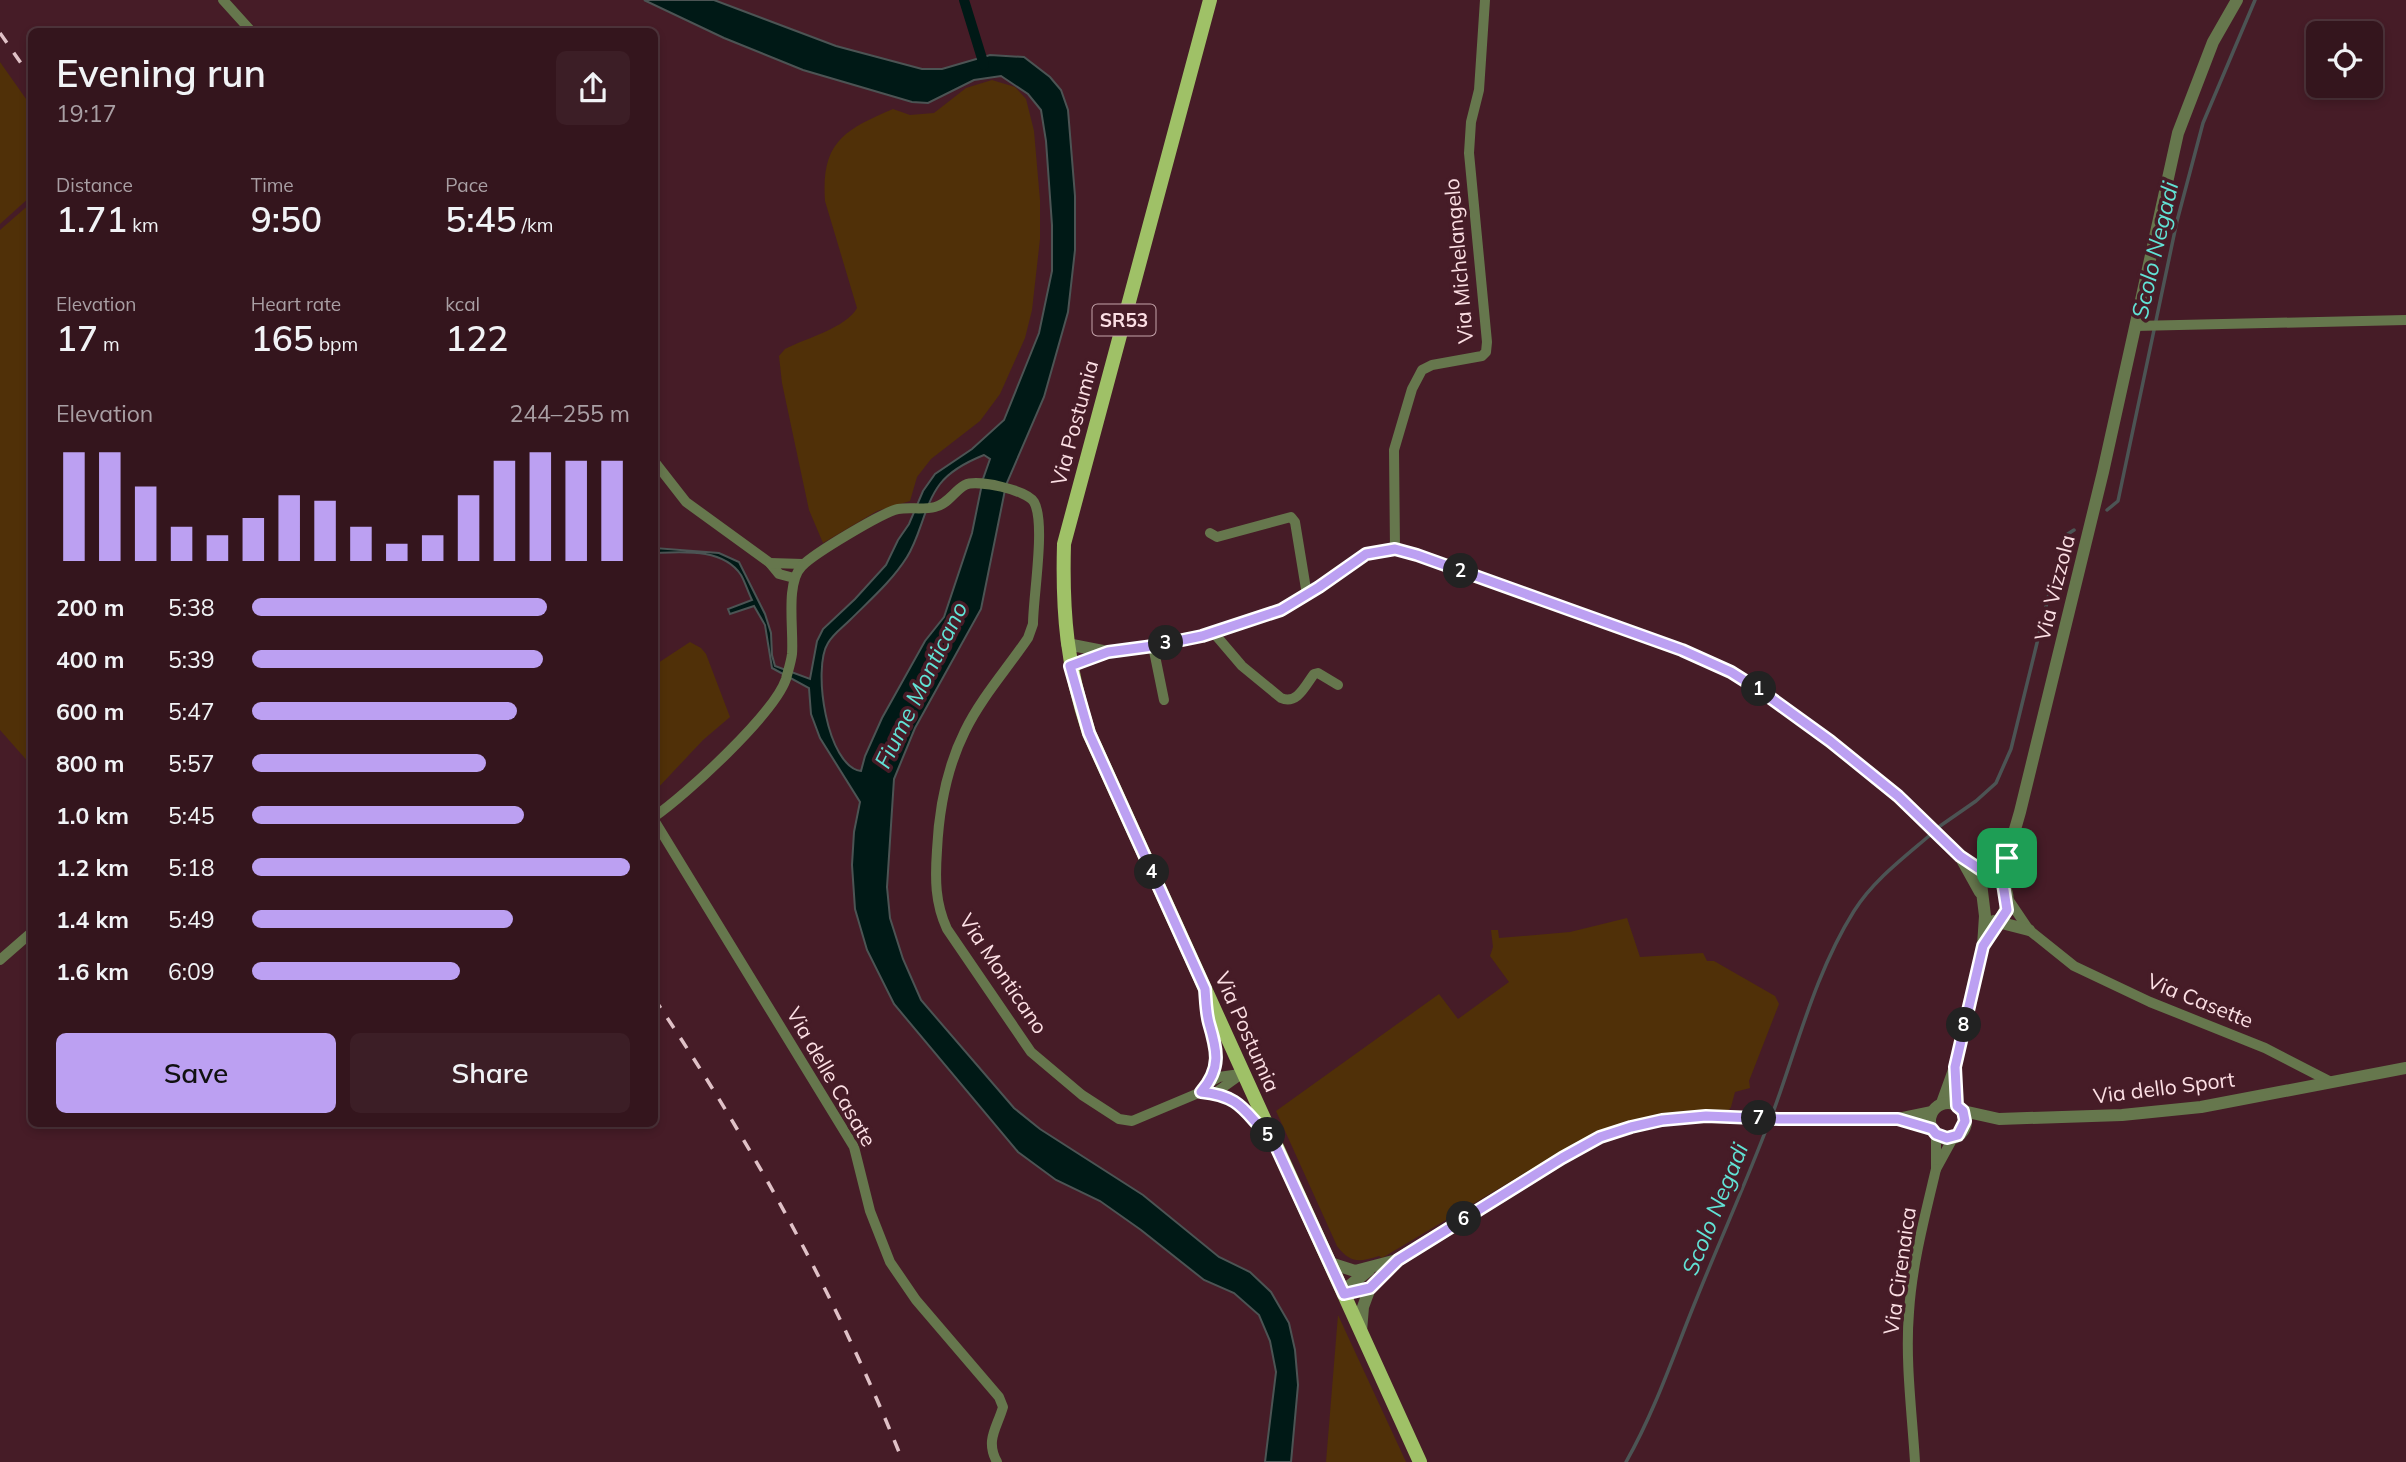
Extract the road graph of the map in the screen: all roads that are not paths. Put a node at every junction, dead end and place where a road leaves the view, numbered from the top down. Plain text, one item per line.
1 (223, 0) edge
2 (1210, 0) edge
3 (1485, 0) edge
4 (2237, 0) edge
5 (248, 28) edge
6 (2406, 320) edge
7 (2140, 326) junction
8 (658, 466) edge
9 (1210, 533) dead end
10 (1395, 549) junction
11 (770, 564) junction
12 (803, 564) junction
13 (779, 574) junction
14 (794, 578) junction
15 (1307, 595) junction
16 (792, 597) junction
17 (1213, 632) junction
18 (1153, 646) junction
19 (1108, 652) junction
20 (1069, 656) junction
21 (1338, 685) dead end
22 (1164, 700) dead end
23 (658, 816) edge
24 (658, 826) edge
25 (1960, 856) junction
26 (2007, 858) junction
27 (1989, 874) junction
28 (2005, 890) junction
29 (1980, 892) junction
30 (1985, 916) junction
31 (1997, 922) junction
32 (2029, 930) junction
33 (28, 936) edge
34 (1983, 946) junction
35 (0, 960) edge
36 (1205, 989) junction
37 (1955, 1067) junction
38 (2406, 1068) edge
39 (1243, 1073) junction
40 (1210, 1082) junction
41 (2331, 1082) junction
42 (1201, 1092) junction
43 (1215, 1093) junction
44 (1942, 1103) junction
45 (1960, 1109) junction
46 (1932, 1112) junction
47 (1898, 1119) junction
48 (1999, 1119) junction
49 (1934, 1131) junction
50 (1957, 1134) junction
51 (1273, 1140) junction
52 (1936, 1169) junction
53 (1398, 1260) junction
54 (1330, 1263) junction
55 (1372, 1268) junction
56 (1370, 1288) junction
57 (1344, 1293) junction
58 (1361, 1331) junction
59 (997, 1462) edge
60 (1420, 1462) edge
61 (1915, 1462) edge

1 - 5 street
2 - 20 main road, Via Postumia / SR53
3 - 10 street, Via Michelangelo
4 - 7 street, Via Vizzola
6 - 7 street
7 - 26 street, Via Vizzola
8 - 11 street
9 - 15 street
10 - 15 street
10 - 25 street
11 - 12 street
11 - 13 street
12 - 14 street
12 - 42 street, Via Monticano
13 - 14 street
13 - 16 street
14 - 16 street
15 - 17 street
16 - 23 street
17 - 18 street
17 - 21 street
18 - 19 street
18 - 22 street
19 - 20 street
19 - 20 street
20 - 36 main road, Via Postumia / SR53
24 - 59 street, Via delle Casate
25 - 27 street
25 - 29 street
26 - 27 street, Via Vizzola
26 - 28 street, Via Vizzola
27 - 28 street
27 - 29 street
28 - 31 street, Via Vizzola
28 - 32 street, Via Casette
29 - 30 street
30 - 31 street
30 - 34 street
31 - 32 street
31 - 34 street
32 - 41 street, Via Casette
33 - 35 street
34 - 37 street
36 - 39 main road, Via Postumia / SR53
36 - 40 street
37 - 44 street
37 - 45 street
38 - 41 street
39 - 40 street
39 - 43 street
39 - 51 main road, Via Postumia / SR53
40 - 42 street
41 - 48 street, Via dello Sport
42 - 43 street, Via Monticano
43 - 51 street
44 - 45 street
44 - 46 street
45 - 48 street, Via dello Sport
45 - 50 street
46 - 47 street
46 - 49 street
47 - 49 street
47 - 53 street
48 - 50 street, Via dello Sport
49 - 50 street
49 - 52 street, Via Cirenaica
50 - 52 street, Via Cirenaica
51 - 54 main road, Via Postumia / SR53
52 - 61 street, Via Cirenaica
53 - 55 street
53 - 56 street
54 - 55 street
54 - 57 main road, Via Postumia / SR53
55 - 57 street
56 - 57 street
56 - 58 street
57 - 58 main road, Via Postumia / SR53
58 - 60 main road, Via Postumia / SR53

